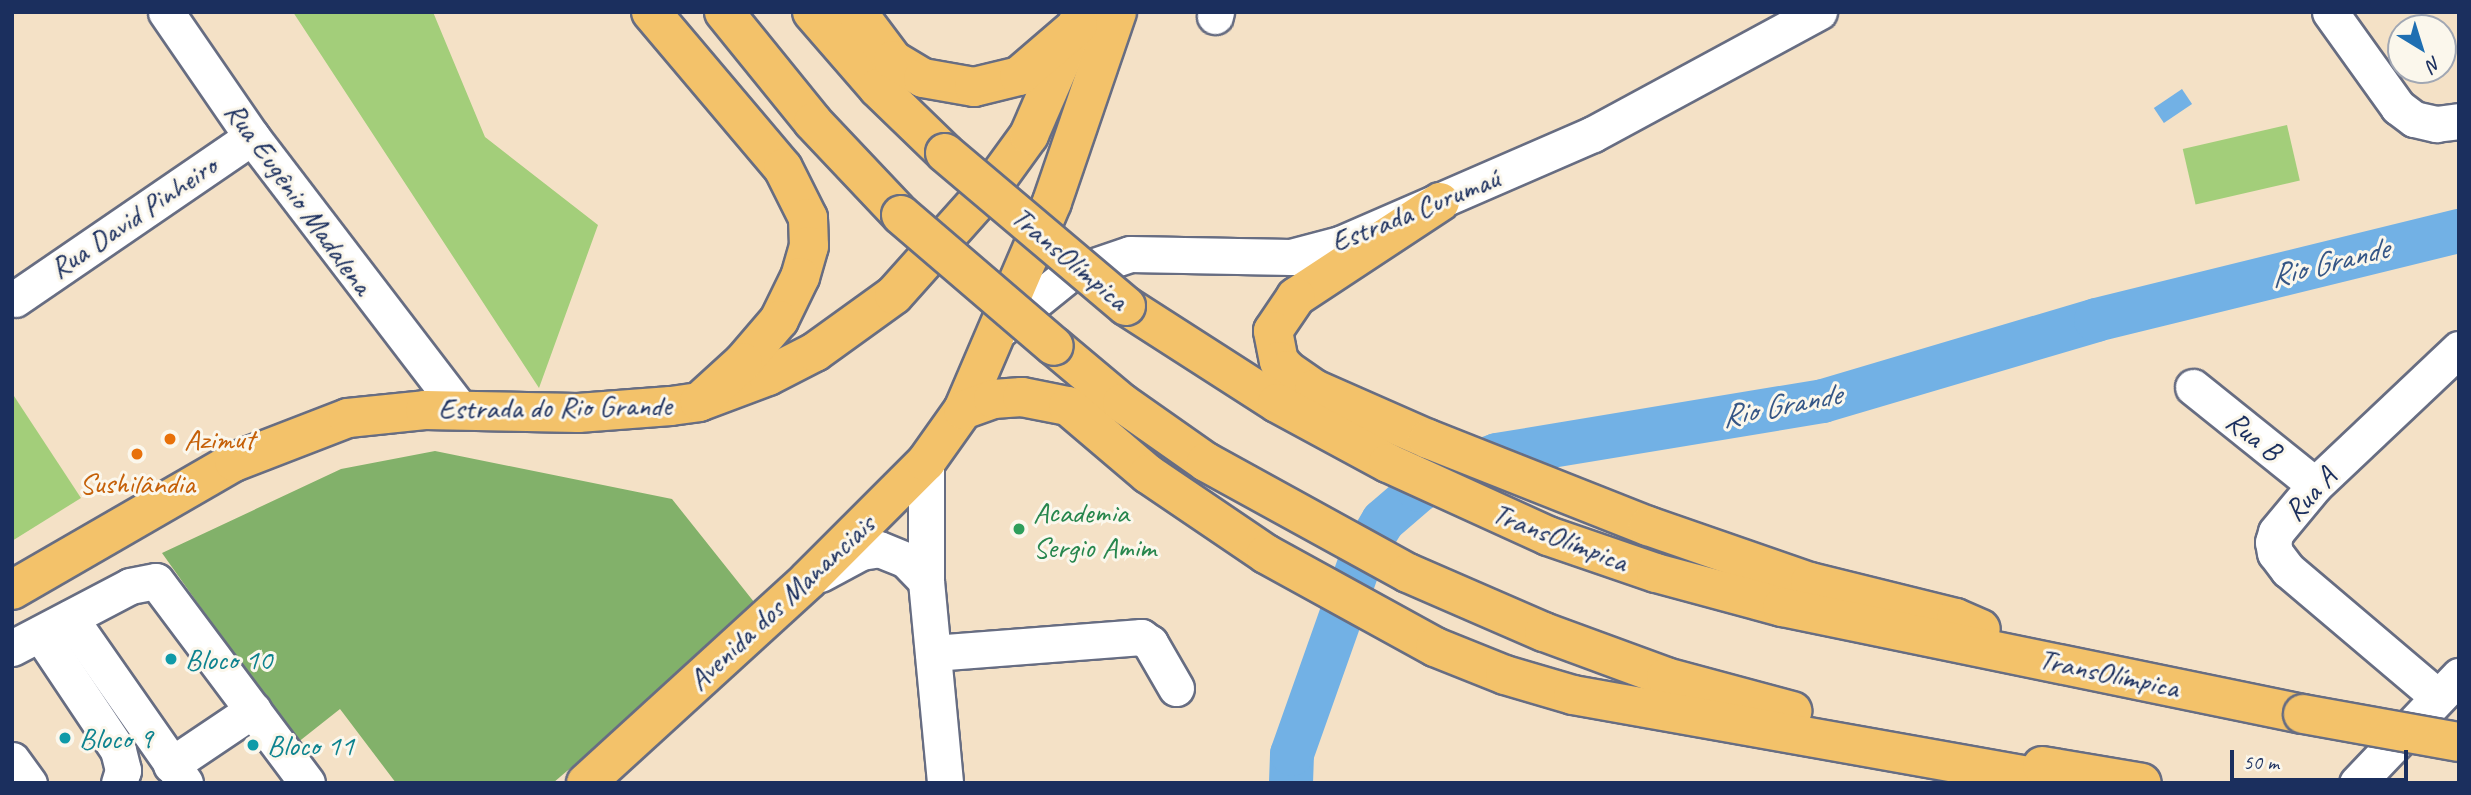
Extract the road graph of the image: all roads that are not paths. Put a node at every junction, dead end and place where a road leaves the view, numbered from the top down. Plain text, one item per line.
1 (166, 12) edge
2 (651, 12) edge
3 (724, 12) edge
4 (812, 12) edge
5 (857, 12) edge
6 (1116, 12) edge
7 (1819, 12) edge
8 (2330, 12) edge
9 (1080, 19) edge
10 (2459, 121) edge
11 (252, 137) junction
12 (1440, 202) junction
13 (15, 299) dead end
14 (997, 332) junction
15 (2459, 349) edge
16 (2193, 387) dead end
17 (440, 400) junction
18 (699, 402) junction
19 (963, 410) junction
20 (926, 462) junction
21 (2315, 485) junction
22 (808, 580) junction
23 (926, 581) junction
24 (12, 590) edge
25 (41, 634) edge
26 (933, 653) junction
27 (2014, 653) junction
28 (2449, 686) edge
29 (1176, 688) dead end
30 (253, 709) junction
31 (2459, 742) edge
32 (12, 760) edge
33 (178, 774) edge
34 (120, 782) edge
35 (29, 783) edge
36 (307, 783) edge
37 (586, 783) edge
38 (945, 783) edge
39 (2068, 783) edge
40 (2142, 783) edge
41 (2357, 783) edge

1 - 11 street, Rua Eugênio Madalena
2 - 18 main road
3 - 40 main road, bridge
4 - 27 main road, TransOlímpica, bridge
5 - 9 main road
6 - 14 main road
7 - 12 street, Estrada Curumaú
8 - 10 street
9 - 18 main road, Estrada do Rio Grande
11 - 13 street, Rua David Pinheiro
11 - 17 street, Rua Eugênio Madalena
12 - 14 street, Estrada Curumaú
12 - 27 main road
14 - 19 main road
15 - 21 street, Rua A
16 - 21 street, Rua B
17 - 18 main road, Estrada do Rio Grande
17 - 24 main road, Estrada do Rio Grande
19 - 20 main road, Avenida dos Mananciais
19 - 39 main road
20 - 22 main road, Avenida dos Mananciais
20 - 23 street
21 - 28 street, Rua A
22 - 23 street
22 - 37 main road, Avenida dos Mananciais
23 - 26 street
25 - 30 street
25 - 33 street
25 - 34 street
26 - 29 street
26 - 38 street
27 - 31 main road, TransOlímpica, bridge
28 - 41 street
30 - 33 street
30 - 36 street
32 - 35 street

